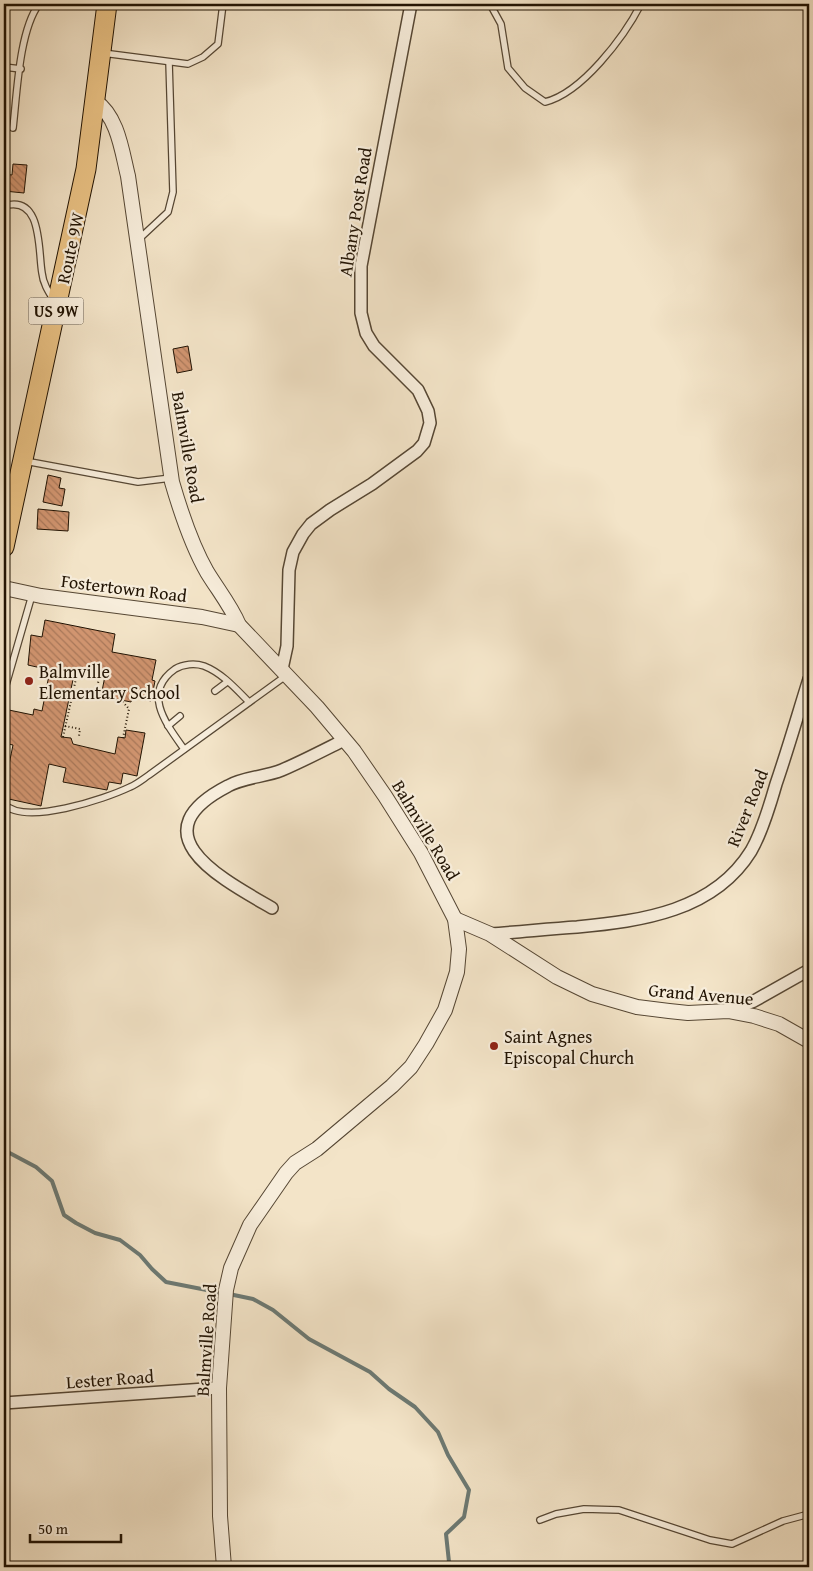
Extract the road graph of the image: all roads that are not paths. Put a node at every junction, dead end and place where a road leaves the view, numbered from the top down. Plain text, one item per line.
1 (39, 4) edge
2 (107, 4) edge
3 (223, 4) edge
4 (411, 4) edge
5 (490, 4) edge
6 (641, 4) edge
7 (102, 52) junction
8 (169, 62) junction
9 (4, 67) edge
10 (21, 69) junction
11 (95, 101) junction
12 (13, 128) dead end
13 (4, 206) edge
14 (137, 241) junction
15 (58, 304) junction
16 (23, 460) junction
17 (172, 478) junction
18 (4, 547) edge
19 (4, 588) edge
20 (32, 594) junction
21 (239, 625) junction
22 (284, 672) junction
23 (809, 679) edge
24 (227, 682) junction
25 (216, 691) dead end
26 (4, 692) edge
27 (249, 702) junction
28 (180, 716) dead end
29 (168, 726) junction
30 (344, 740) junction
31 (184, 749) junction
32 (4, 804) edge
33 (272, 908) dead end
34 (455, 919) junction
35 (490, 934) junction
36 (809, 970) edge
37 (728, 1012) junction
38 (809, 1041) edge
39 (219, 1388) junction
40 (4, 1403) edge
41 (809, 1514) edge
42 (540, 1520) dead end
43 (224, 1567) edge

1 - 10 lane
2 - 7 highway, Route 9W / US 9W
3 - 8 lane
4 - 22 street, Albany Post Road
5 - 6 lane
7 - 8 lane
7 - 11 highway, Route 9W / US 9W
8 - 14 lane
9 - 10 lane
10 - 12 lane
11 - 14 street, Balmville Road
11 - 15 highway, Route 9W / US 9W
13 - 15 lane
14 - 17 street, Balmville Road
15 - 16 highway, Route 9W / US 9W
16 - 17 lane
16 - 18 highway, Route 9W / US 9W
17 - 21 street, Balmville Road
19 - 20 street, Fostertown Road
20 - 21 street, Fostertown Road
20 - 26 lane
21 - 22 street, Balmville Road
22 - 27 lane
22 - 30 street, Balmville Road
23 - 35 street, River Road
24 - 25 lane
24 - 27 lane
24 - 29 lane
27 - 31 lane
28 - 29 lane
29 - 31 lane
30 - 33 street
30 - 34 street, Balmville Road
31 - 32 lane
34 - 35 street, Grand Avenue
34 - 39 street, Balmville Road
35 - 37 street, Grand Avenue
36 - 37 street
37 - 38 street, Grand Avenue
39 - 40 street, Lester Road
39 - 43 street, Balmville Road
41 - 42 lane

